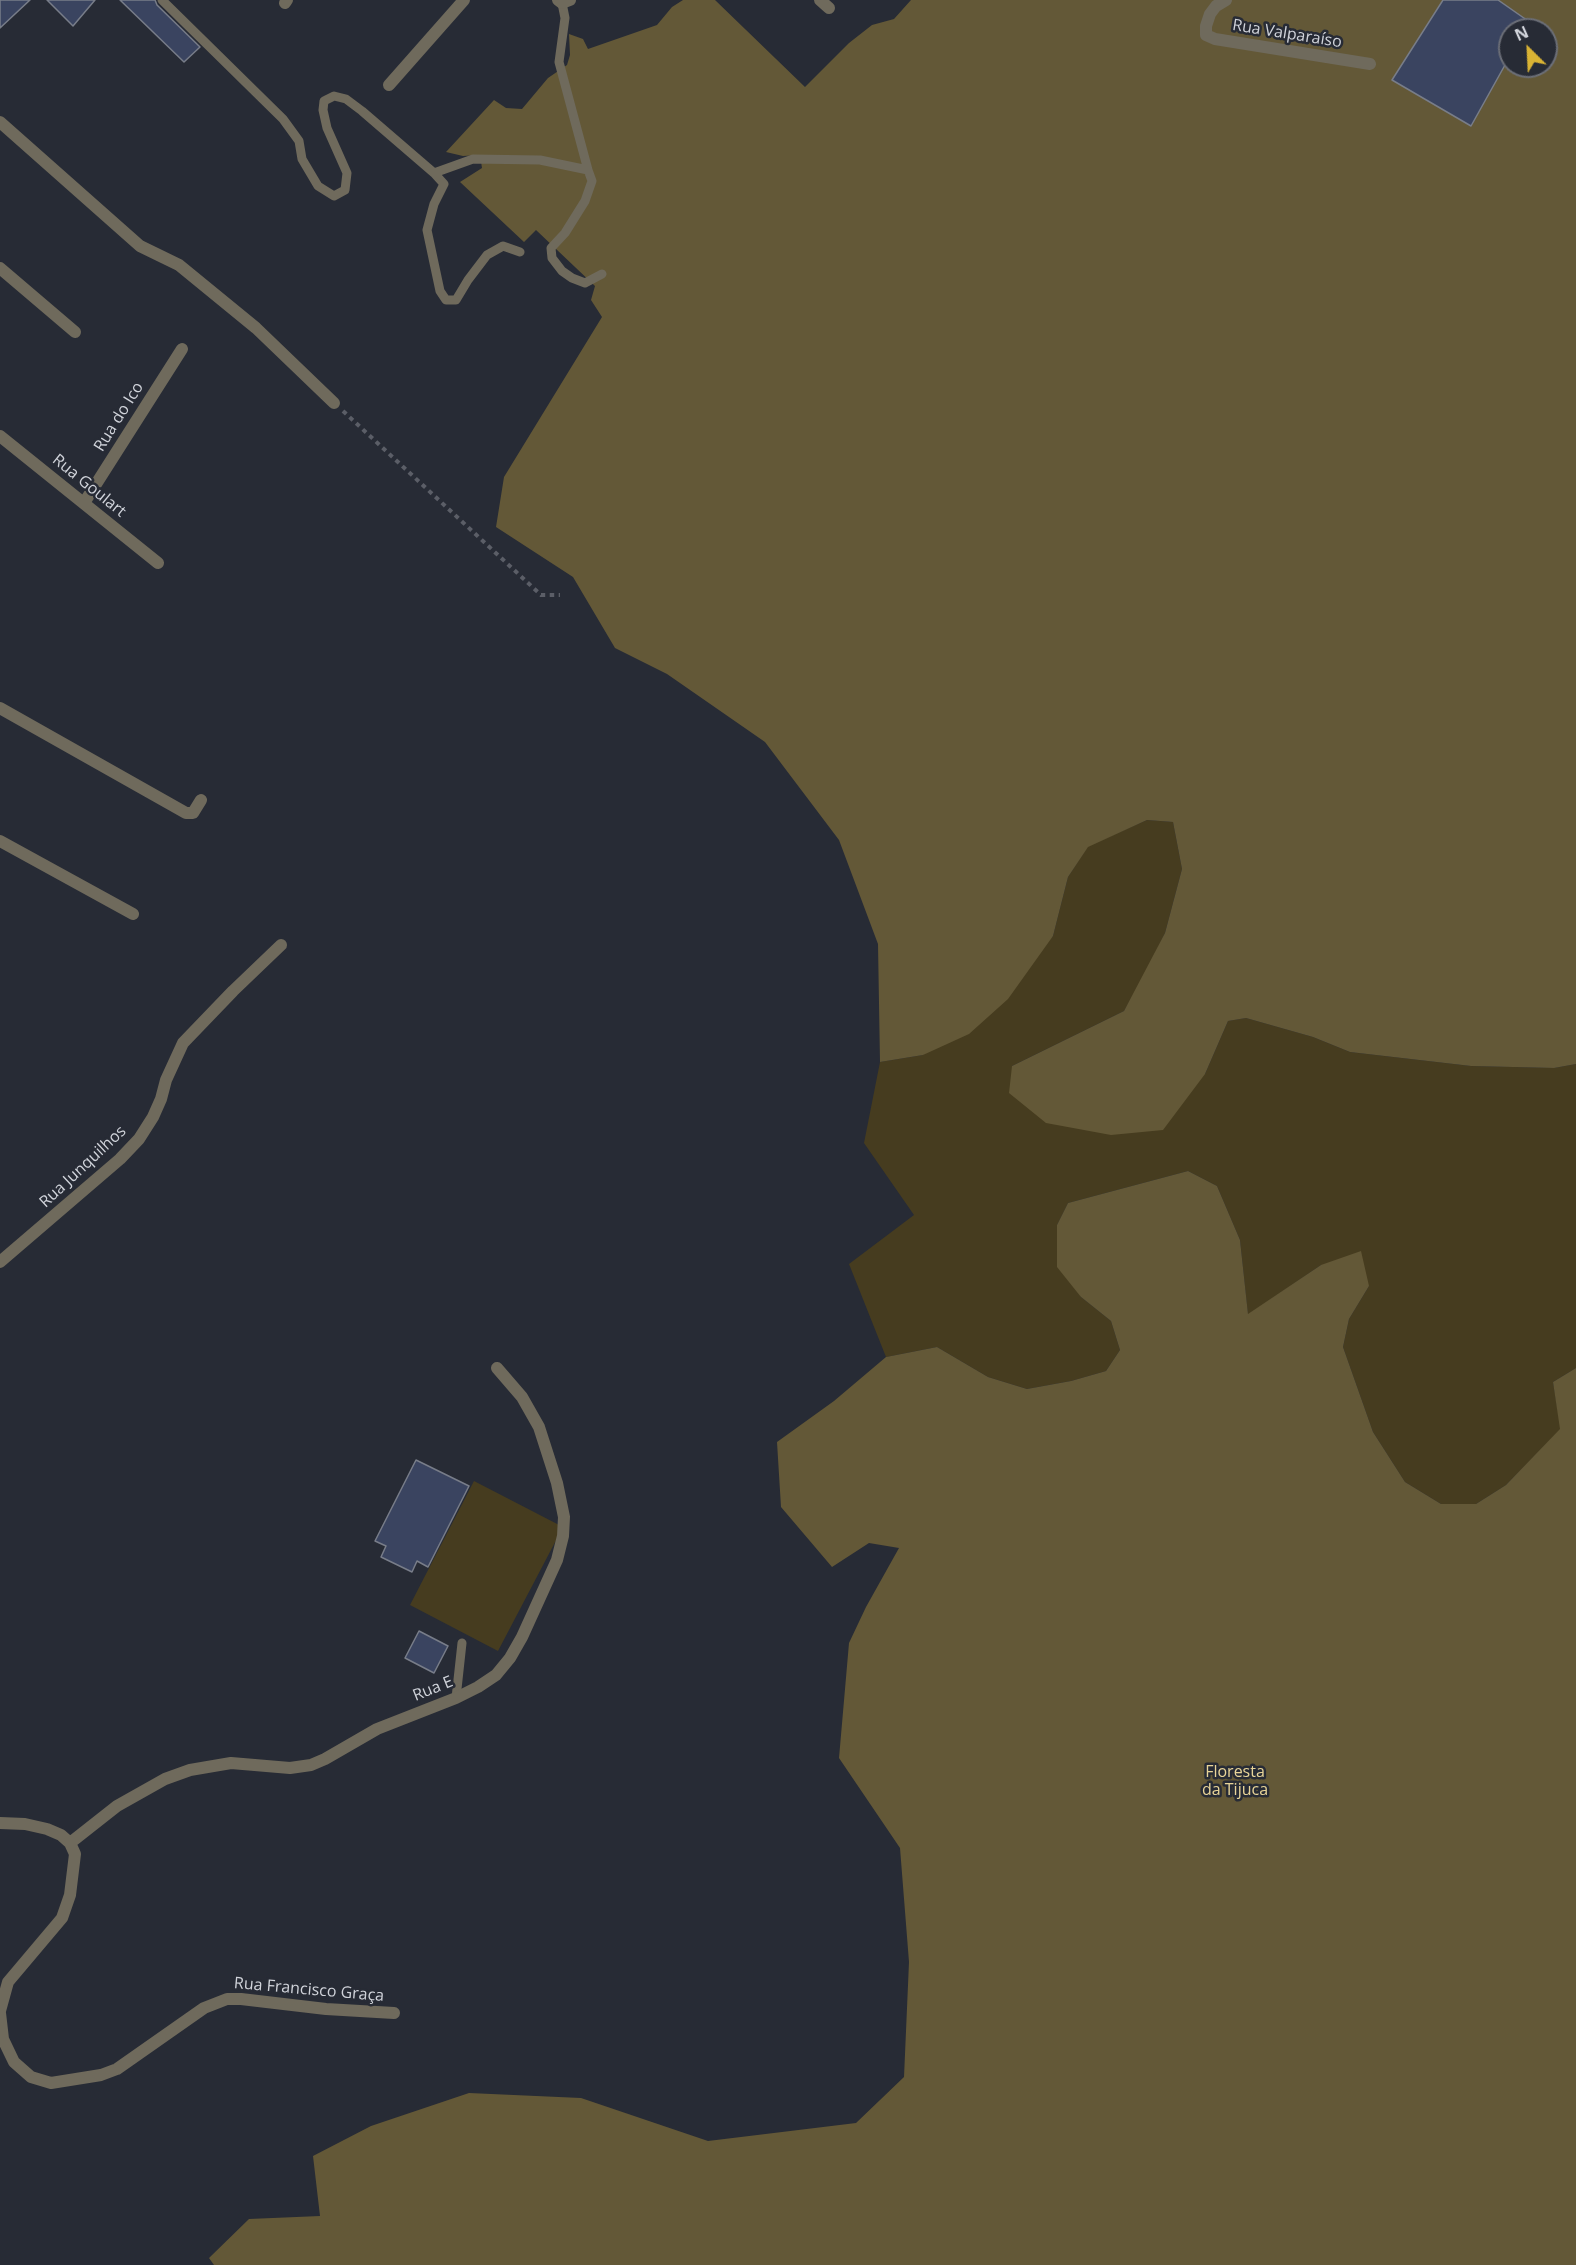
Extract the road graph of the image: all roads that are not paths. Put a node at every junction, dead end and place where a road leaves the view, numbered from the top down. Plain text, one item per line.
1 (162, 0) edge
2 (464, 0) edge
3 (1226, 0) edge
4 (563, 1) edge
5 (1370, 64) dead end
6 (389, 85) dead end
7 (0, 122) edge
8 (588, 170) junction
9 (434, 172) junction
10 (520, 252) dead end
11 (0, 268) edge
12 (602, 274) dead end
13 (75, 332) dead end
14 (182, 349) dead end
15 (334, 403) road end
16 (0, 436) edge
17 (84, 503) junction
18 (158, 563) dead end
19 (0, 708) edge
20 (201, 800) dead end
21 (0, 841) edge
22 (133, 914) dead end
23 (281, 945) dead end
24 (0, 1262) edge
25 (496, 1368) dead end
26 (462, 1643) dead end
27 (456, 1698) junction
28 (0, 1823) edge
29 (70, 1843) junction
30 (0, 2012) edge
31 (394, 2013) dead end

1 - 9 lane
2 - 6 street
3 - 5 street, Rua Valparaíso
4 - 8 lane
7 - 15 street
8 - 9 lane
8 - 12 lane
9 - 10 lane
11 - 13 street
14 - 17 street, Rua do Ico
16 - 17 street, Rua Goulart
17 - 18 street, Rua Goulart
19 - 20 street
21 - 22 street
23 - 24 street, Rua Junquilhos
25 - 27 street, Rua E
26 - 27 lane
27 - 29 street, Rua E
28 - 29 street
29 - 30 street, Rua Francisco Graça
30 - 31 street, Rua Francisco Graça

